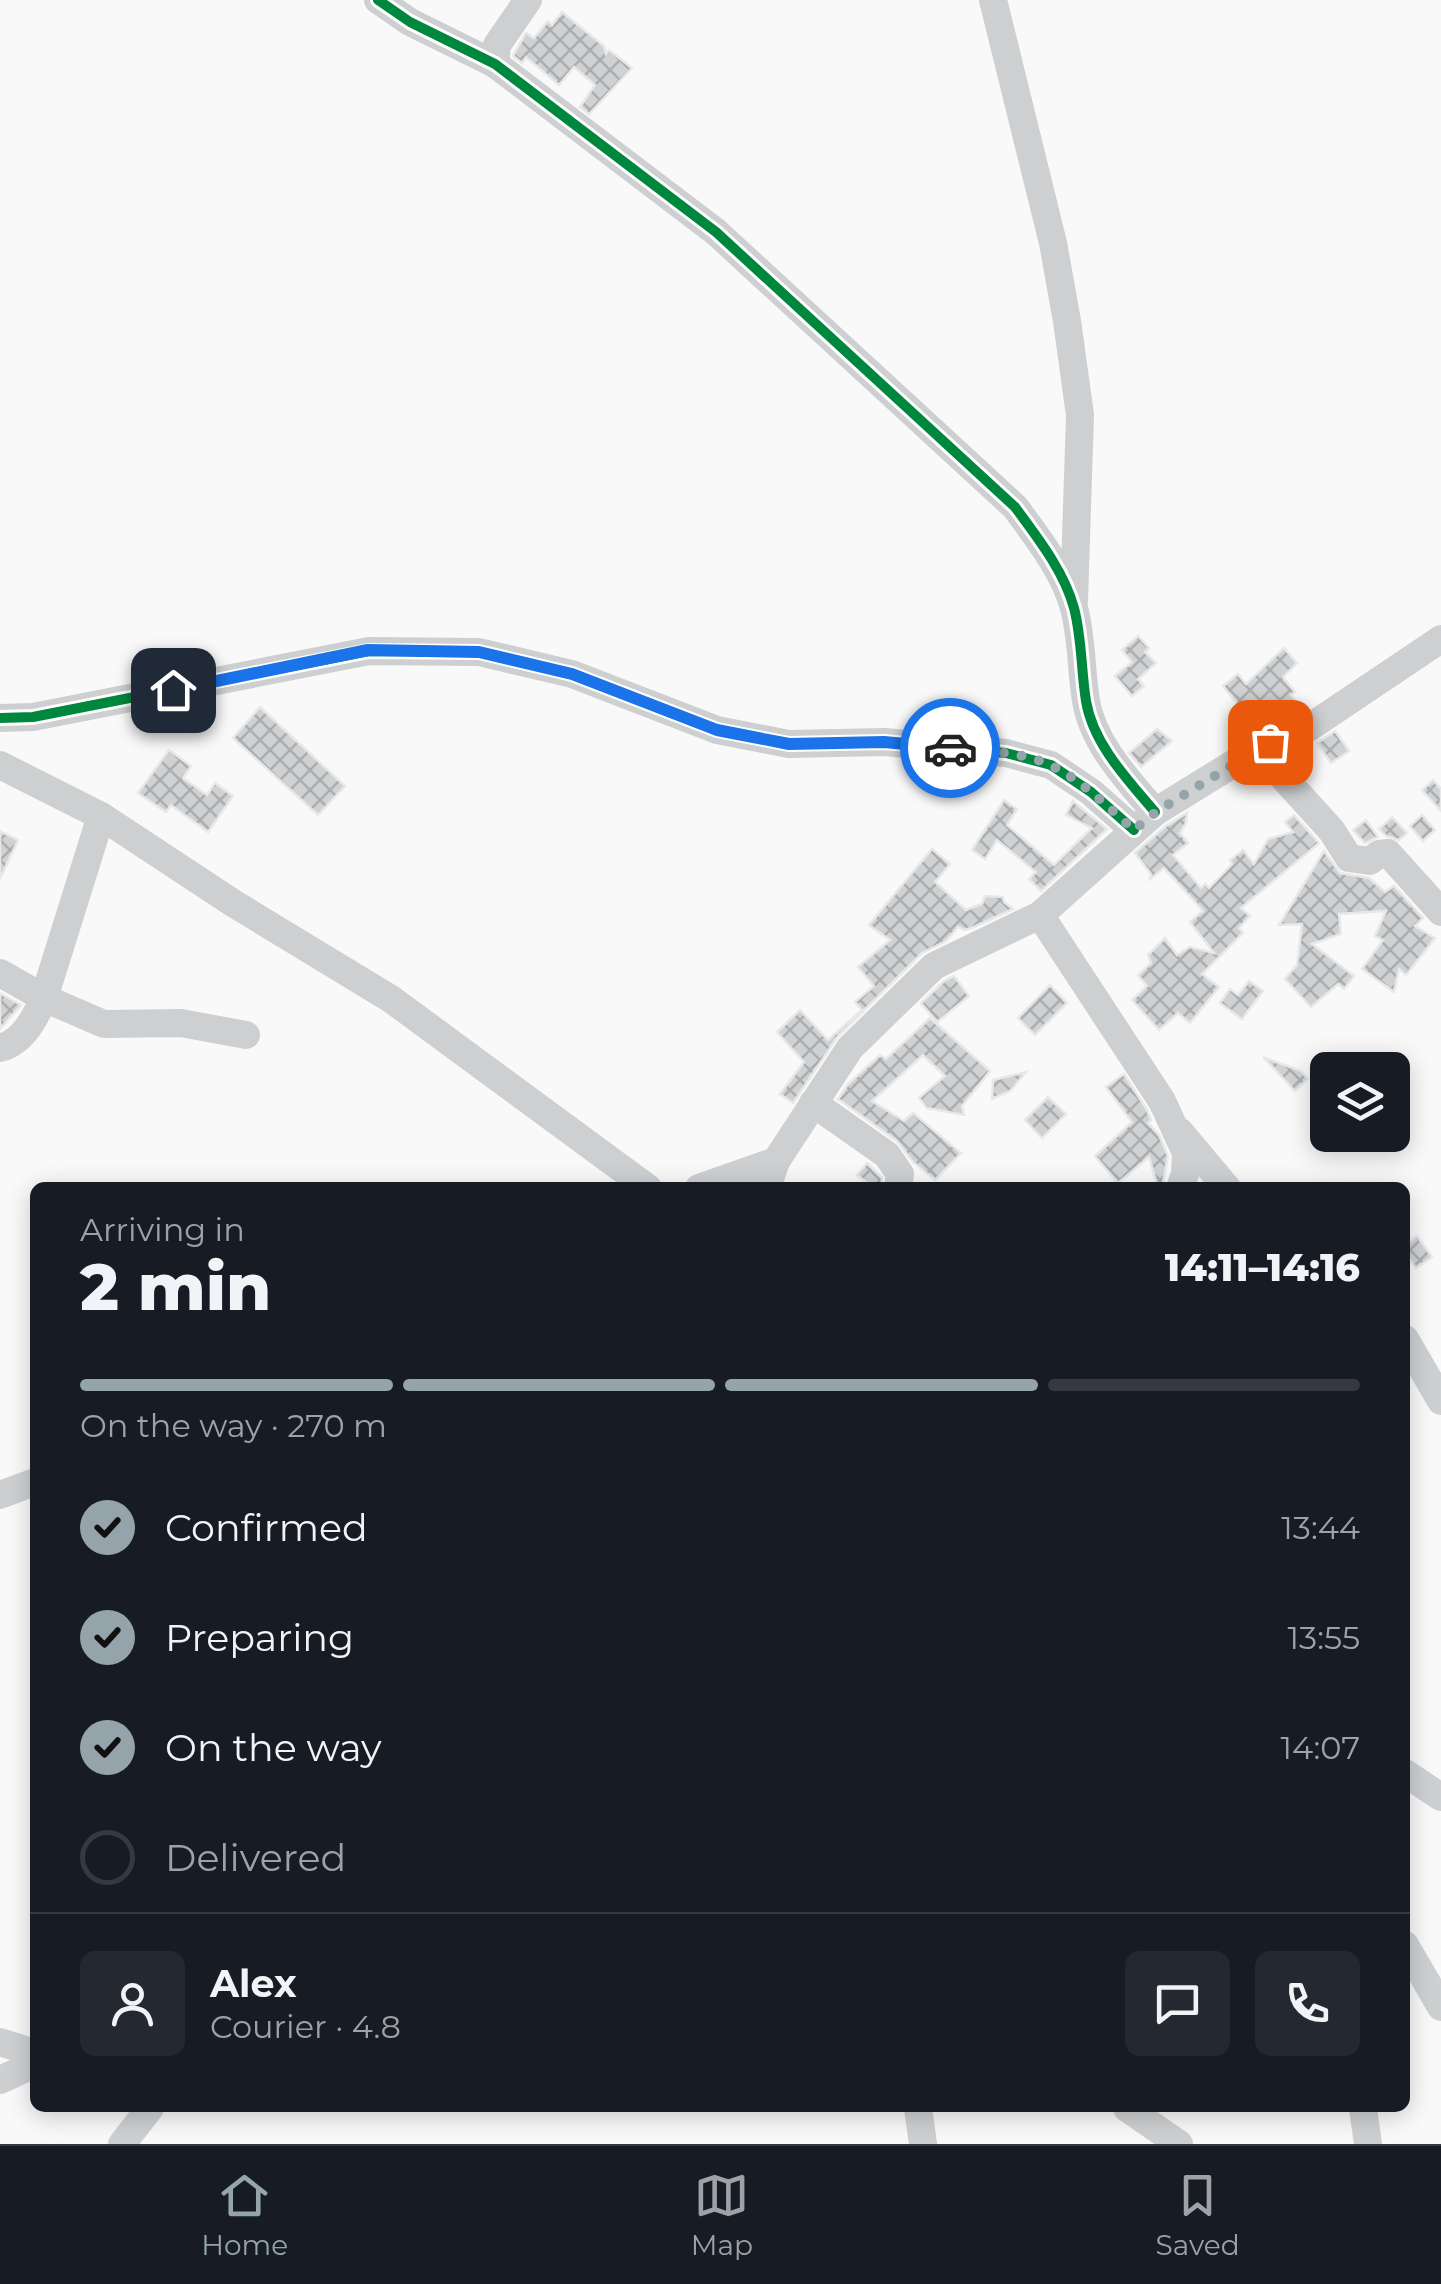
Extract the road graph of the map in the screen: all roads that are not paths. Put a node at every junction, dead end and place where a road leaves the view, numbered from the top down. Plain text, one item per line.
1 (378, 0) edge
2 (528, 0) edge
3 (993, 0) edge
4 (495, 64) junction
5 (1074, 606) junction
6 (1441, 640) edge
7 (0, 718) edge
8 (1267, 743) junction
9 (0, 765) edge
10 (101, 816) junction
11 (1145, 821) junction
12 (1441, 912) edge
13 (1040, 916) junction
14 (0, 973) edge
15 (44, 998) junction
16 (246, 1035) dead end
17 (0, 1048) edge
18 (813, 1103) junction
19 (1170, 1120) junction
20 (771, 1174) edge
21 (630, 1182) edge
22 (730, 1182) edge
23 (899, 1182) edge
24 (1182, 1182) edge
25 (1222, 1182) edge
26 (1410, 1347) edge
27 (1441, 1400) edge
28 (30, 1484) edge
29 (0, 1495) edge
30 (1410, 1776) edge
31 (1441, 1797) edge
32 (1410, 1954) edge
33 (1423, 1979) edge
34 (1441, 2007) edge
35 (0, 2042) edge
36 (30, 2052) edge
37 (30, 2066) edge
38 (0, 2080) edge
39 (147, 2112) edge
40 (919, 2112) edge
41 (1133, 2112) edge
42 (1364, 2112) edge
43 (122, 2144) edge
44 (923, 2144) edge
45 (1179, 2144) edge
46 (1368, 2144) edge

1 - 4 street
2 - 4 street
3 - 5 street
4 - 5 street
5 - 11 street
6 - 8 street
7 - 11 street
8 - 11 street
8 - 12 street
9 - 10 street
10 - 15 street
10 - 21 street
11 - 13 street
13 - 18 street
13 - 19 street
14 - 15 street
15 - 16 street
15 - 17 street
18 - 20 street
18 - 23 street
19 - 24 street
19 - 25 street
20 - 22 street
26 - 27 street
28 - 29 street
30 - 31 street
32 - 33 street
33 - 34 street
35 - 36 street
37 - 38 street
39 - 43 street
40 - 44 street
41 - 45 street
42 - 46 street

